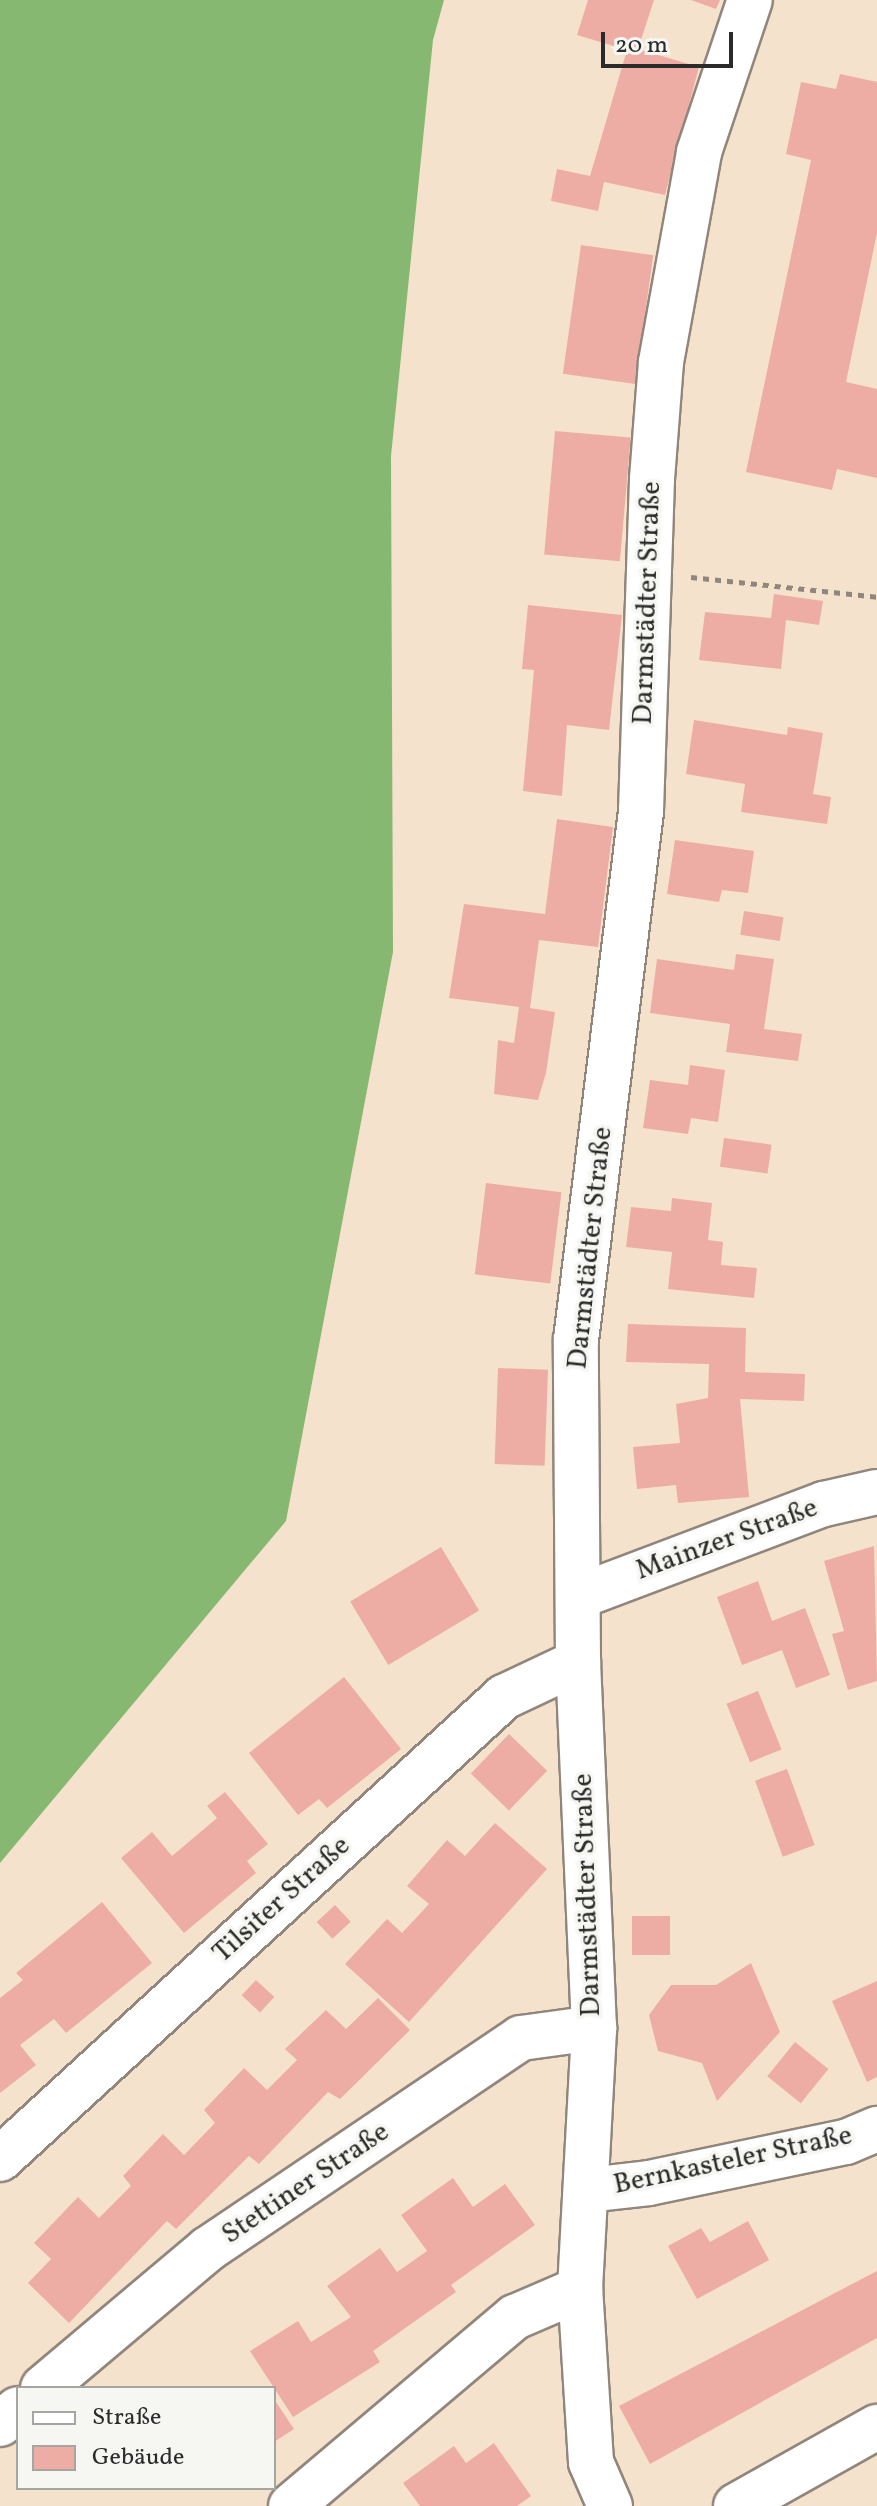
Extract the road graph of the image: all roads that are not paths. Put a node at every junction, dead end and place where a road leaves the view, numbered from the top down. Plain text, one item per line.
1 (750, 0) edge
2 (877, 1492) edge
3 (580, 1596) junction
4 (578, 1662) junction
5 (594, 2028) junction
6 (877, 2129) edge
7 (0, 2159) edge
8 (588, 2190) junction
9 (580, 2289) junction
10 (45, 2386) edge
11 (16, 2411) edge
12 (0, 2424) edge
13 (877, 2427) edge
14 (291, 2506) edge
15 (610, 2506) edge
16 (736, 2506) edge

1 - 3 street, Darmstädter Straße
2 - 3 street, Mainzer Straße
3 - 4 street, Darmstädter Straße
4 - 5 street, Darmstädter Straße
4 - 7 street, Tilsiter Straße
5 - 8 street, Darmstädter Straße
5 - 10 street, Stettiner Straße
6 - 8 street, Bernkasteler Straße
8 - 9 street, Darmstädter Straße
9 - 14 street
9 - 15 street, Darmstädter Straße
11 - 12 street
13 - 16 street

